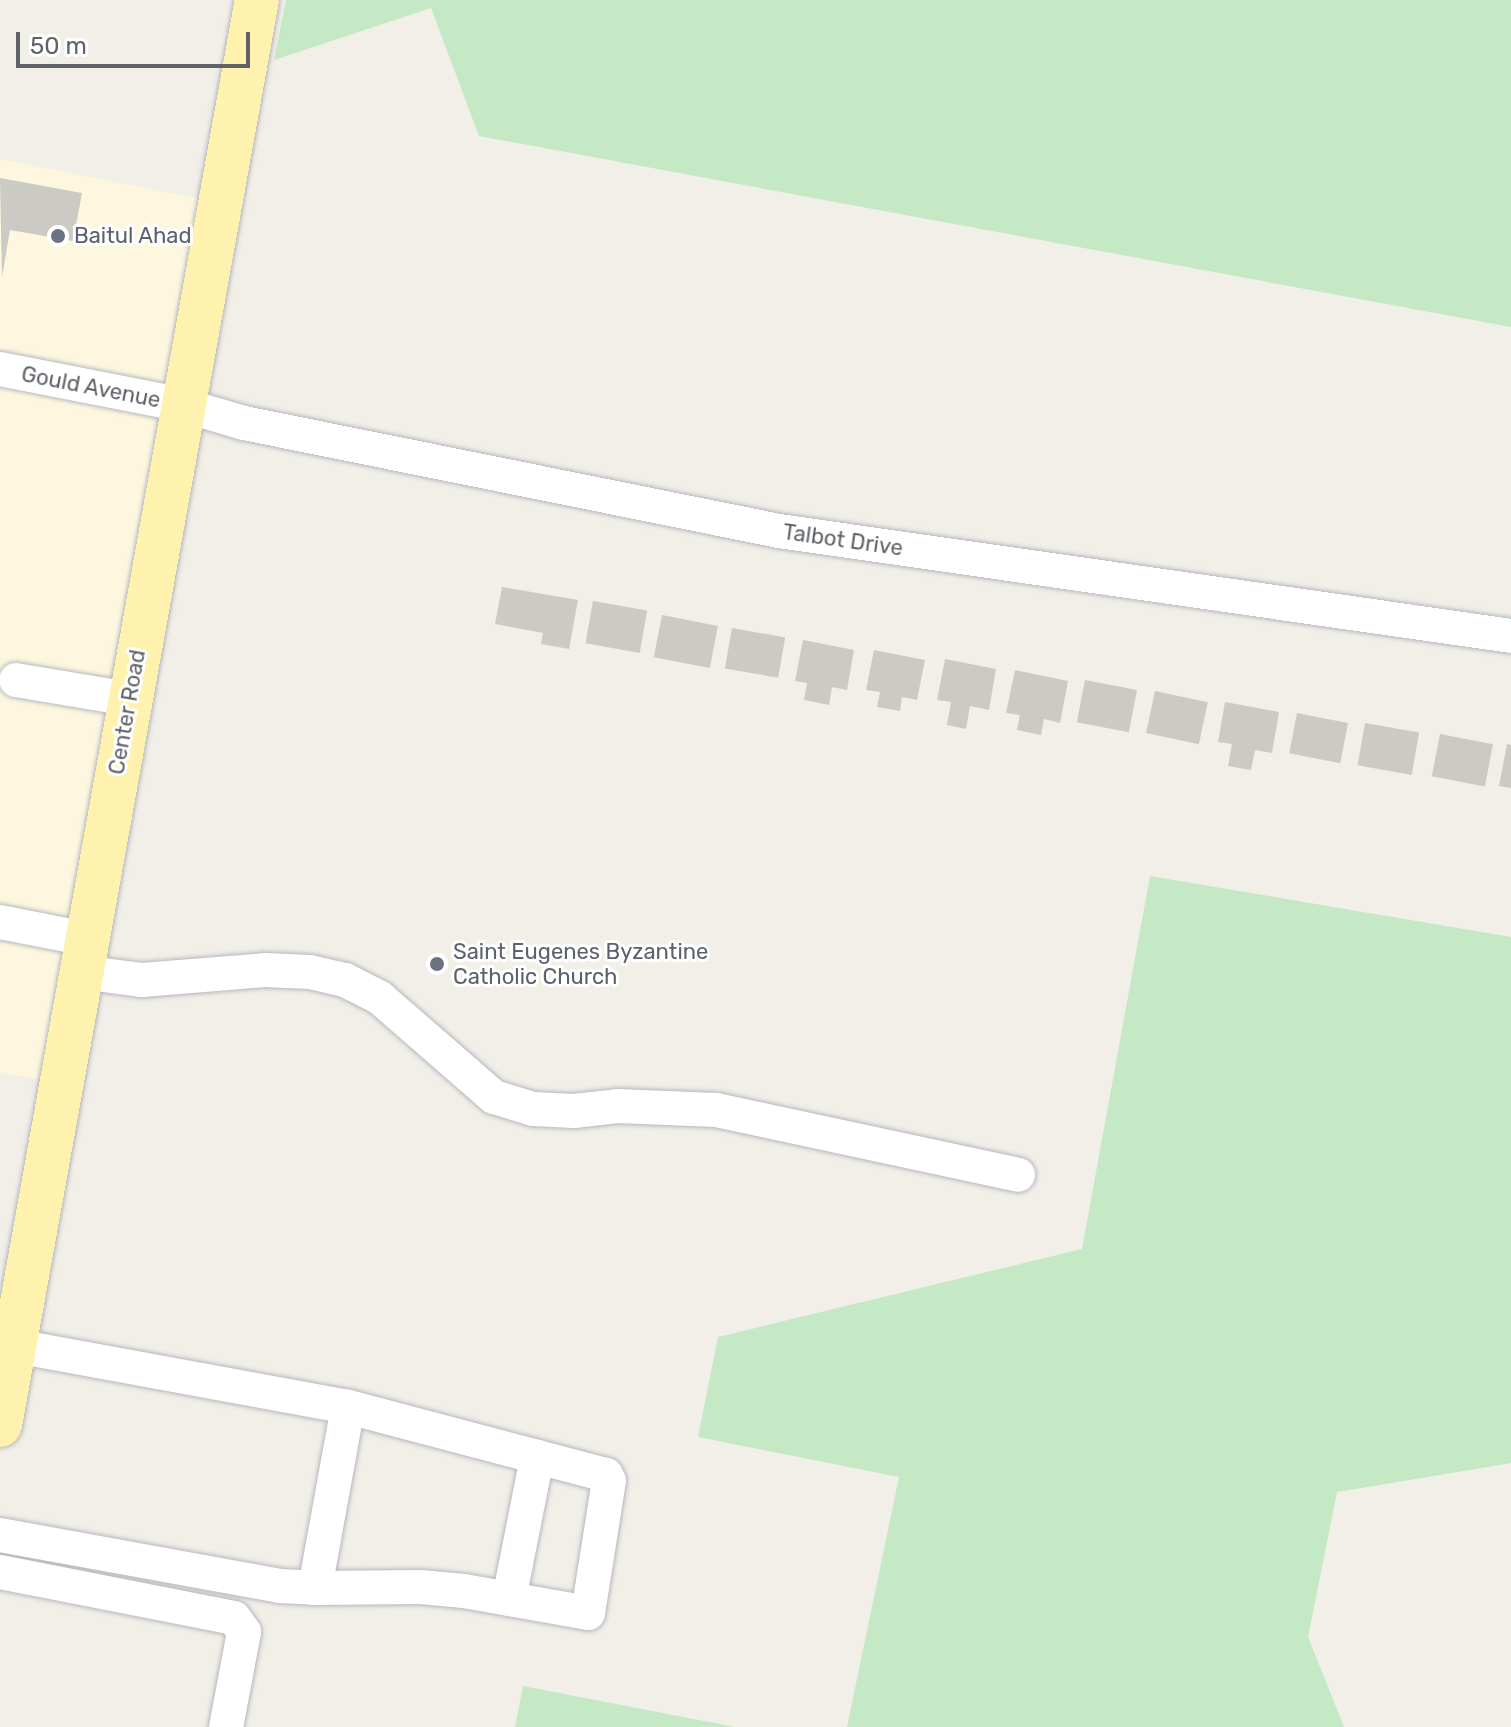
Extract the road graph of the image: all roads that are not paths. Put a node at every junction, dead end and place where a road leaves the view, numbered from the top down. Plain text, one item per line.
1 (257, 0) edge
2 (0, 369) edge
3 (183, 405) junction
4 (1511, 636) edge
5 (16, 680) dead end
6 (130, 699) junction
7 (0, 922) edge
8 (84, 955) junction
9 (1018, 1175) dead end
10 (14, 1346) junction
11 (348, 1407) junction
12 (0, 1425) edge
13 (537, 1457) junction
14 (0, 1535) edge
15 (0, 1572) edge
16 (315, 1588) junction
17 (509, 1599) junction
18 (226, 1727) edge

1 - 3 main road, Center Road
2 - 3 street, Gould Avenue
3 - 4 street, Talbot Drive
3 - 6 main road, Center Road
5 - 6 street
6 - 8 main road, Center Road
7 - 8 street
8 - 9 street
8 - 10 main road, Center Road
10 - 11 street
10 - 12 main road, Center Road
11 - 13 street
11 - 16 street
13 - 17 street
13 - 17 street
14 - 16 street
15 - 18 street
16 - 17 street

